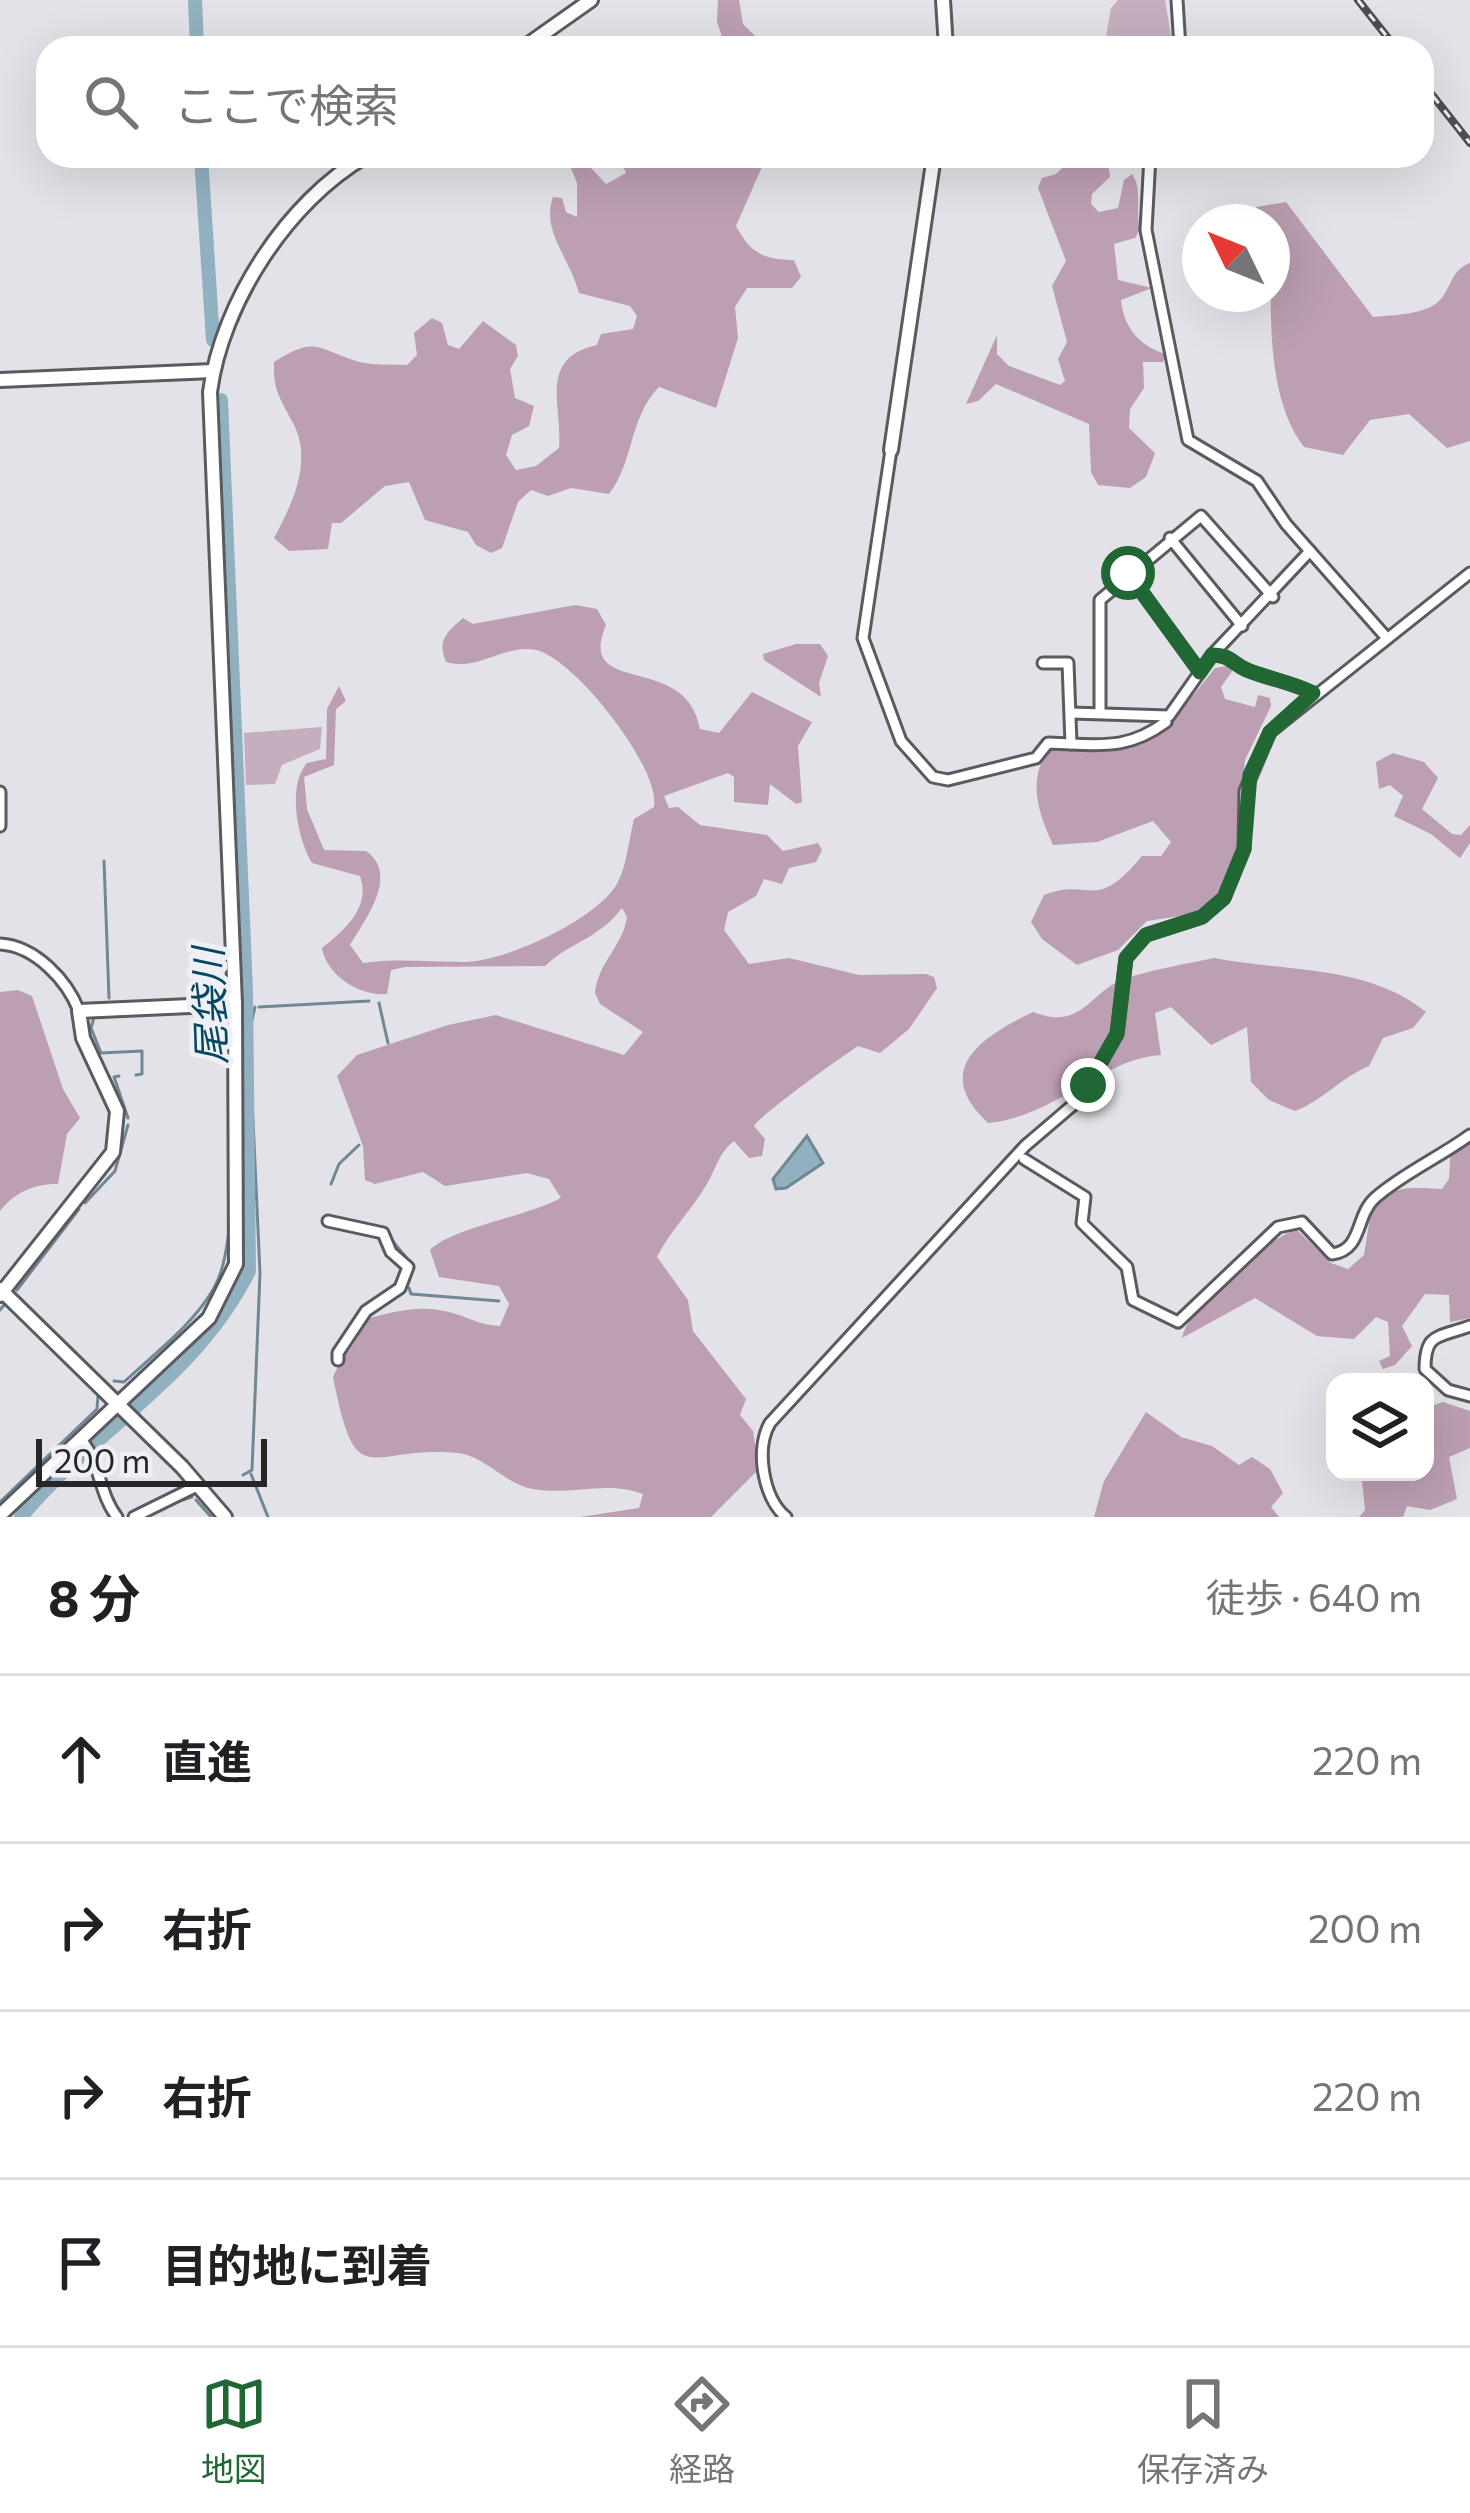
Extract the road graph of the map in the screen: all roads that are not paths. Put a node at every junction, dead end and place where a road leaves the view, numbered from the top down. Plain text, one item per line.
1 (591, 0) edge
2 (943, 0) edge
3 (1178, 0) edge
4 (540, 36) edge
5 (945, 36) edge
6 (1180, 36) edge
7 (348, 168) edge
8 (932, 168) edge
9 (1150, 168) edge
10 (213, 370) junction
11 (0, 380) edge
12 (891, 450) joint
13 (1170, 538) junction
14 (1310, 551) junction
15 (1128, 573) junction
16 (1470, 573) edge
17 (1273, 597) junction
18 (1242, 626) junction
19 (1385, 636) junction
20 (1212, 655) junction
21 (1043, 663) dead end
22 (1200, 672) junction
23 (1313, 693) junction
24 (1100, 712) junction
25 (1070, 713) junction
26 (1164, 717) junction
27 (1071, 744) junction
28 (0, 792) edge
29 (0, 826) edge
30 (0, 944) edge
31 (235, 1004) junction
32 (79, 1011) junction
33 (1470, 1135) edge
34 (1024, 1159) dead end
35 (328, 1221) dead end
36 (1, 1292) edge
37 (1470, 1326) edge
38 (338, 1360) dead end
39 (1470, 1396) edge
40 (127, 1412) junction
41 (86, 1447) junction
42 (199, 1485) junction
43 (0, 1515) edge
44 (117, 1517) edge
45 (134, 1517) edge
46 (225, 1517) edge
47 (786, 1517) edge

1 - 4 street
2 - 5 street
3 - 6 street
7 - 10 street
8 - 12 street
9 - 14 street
10 - 11 street
10 - 31 street
12 - 27 street
13 - 15 street
13 - 17 street
13 - 18 street
14 - 17 street
14 - 19 street
15 - 22 street
15 - 24 street
16 - 19 street
17 - 18 street
18 - 20 street
19 - 23 street
20 - 22 street
20 - 23 street
21 - 25 street
22 - 26 street
23 - 47 street
24 - 25 street
24 - 26 street
25 - 27 street
26 - 27 street
28 - 29 street
30 - 32 street
31 - 32 street
31 - 40 street
32 - 36 street
33 - 34 street
35 - 38 street
36 - 40 street
37 - 39 street
40 - 41 street
40 - 42 street
41 - 43 street
41 - 44 street
42 - 45 street
42 - 46 street

